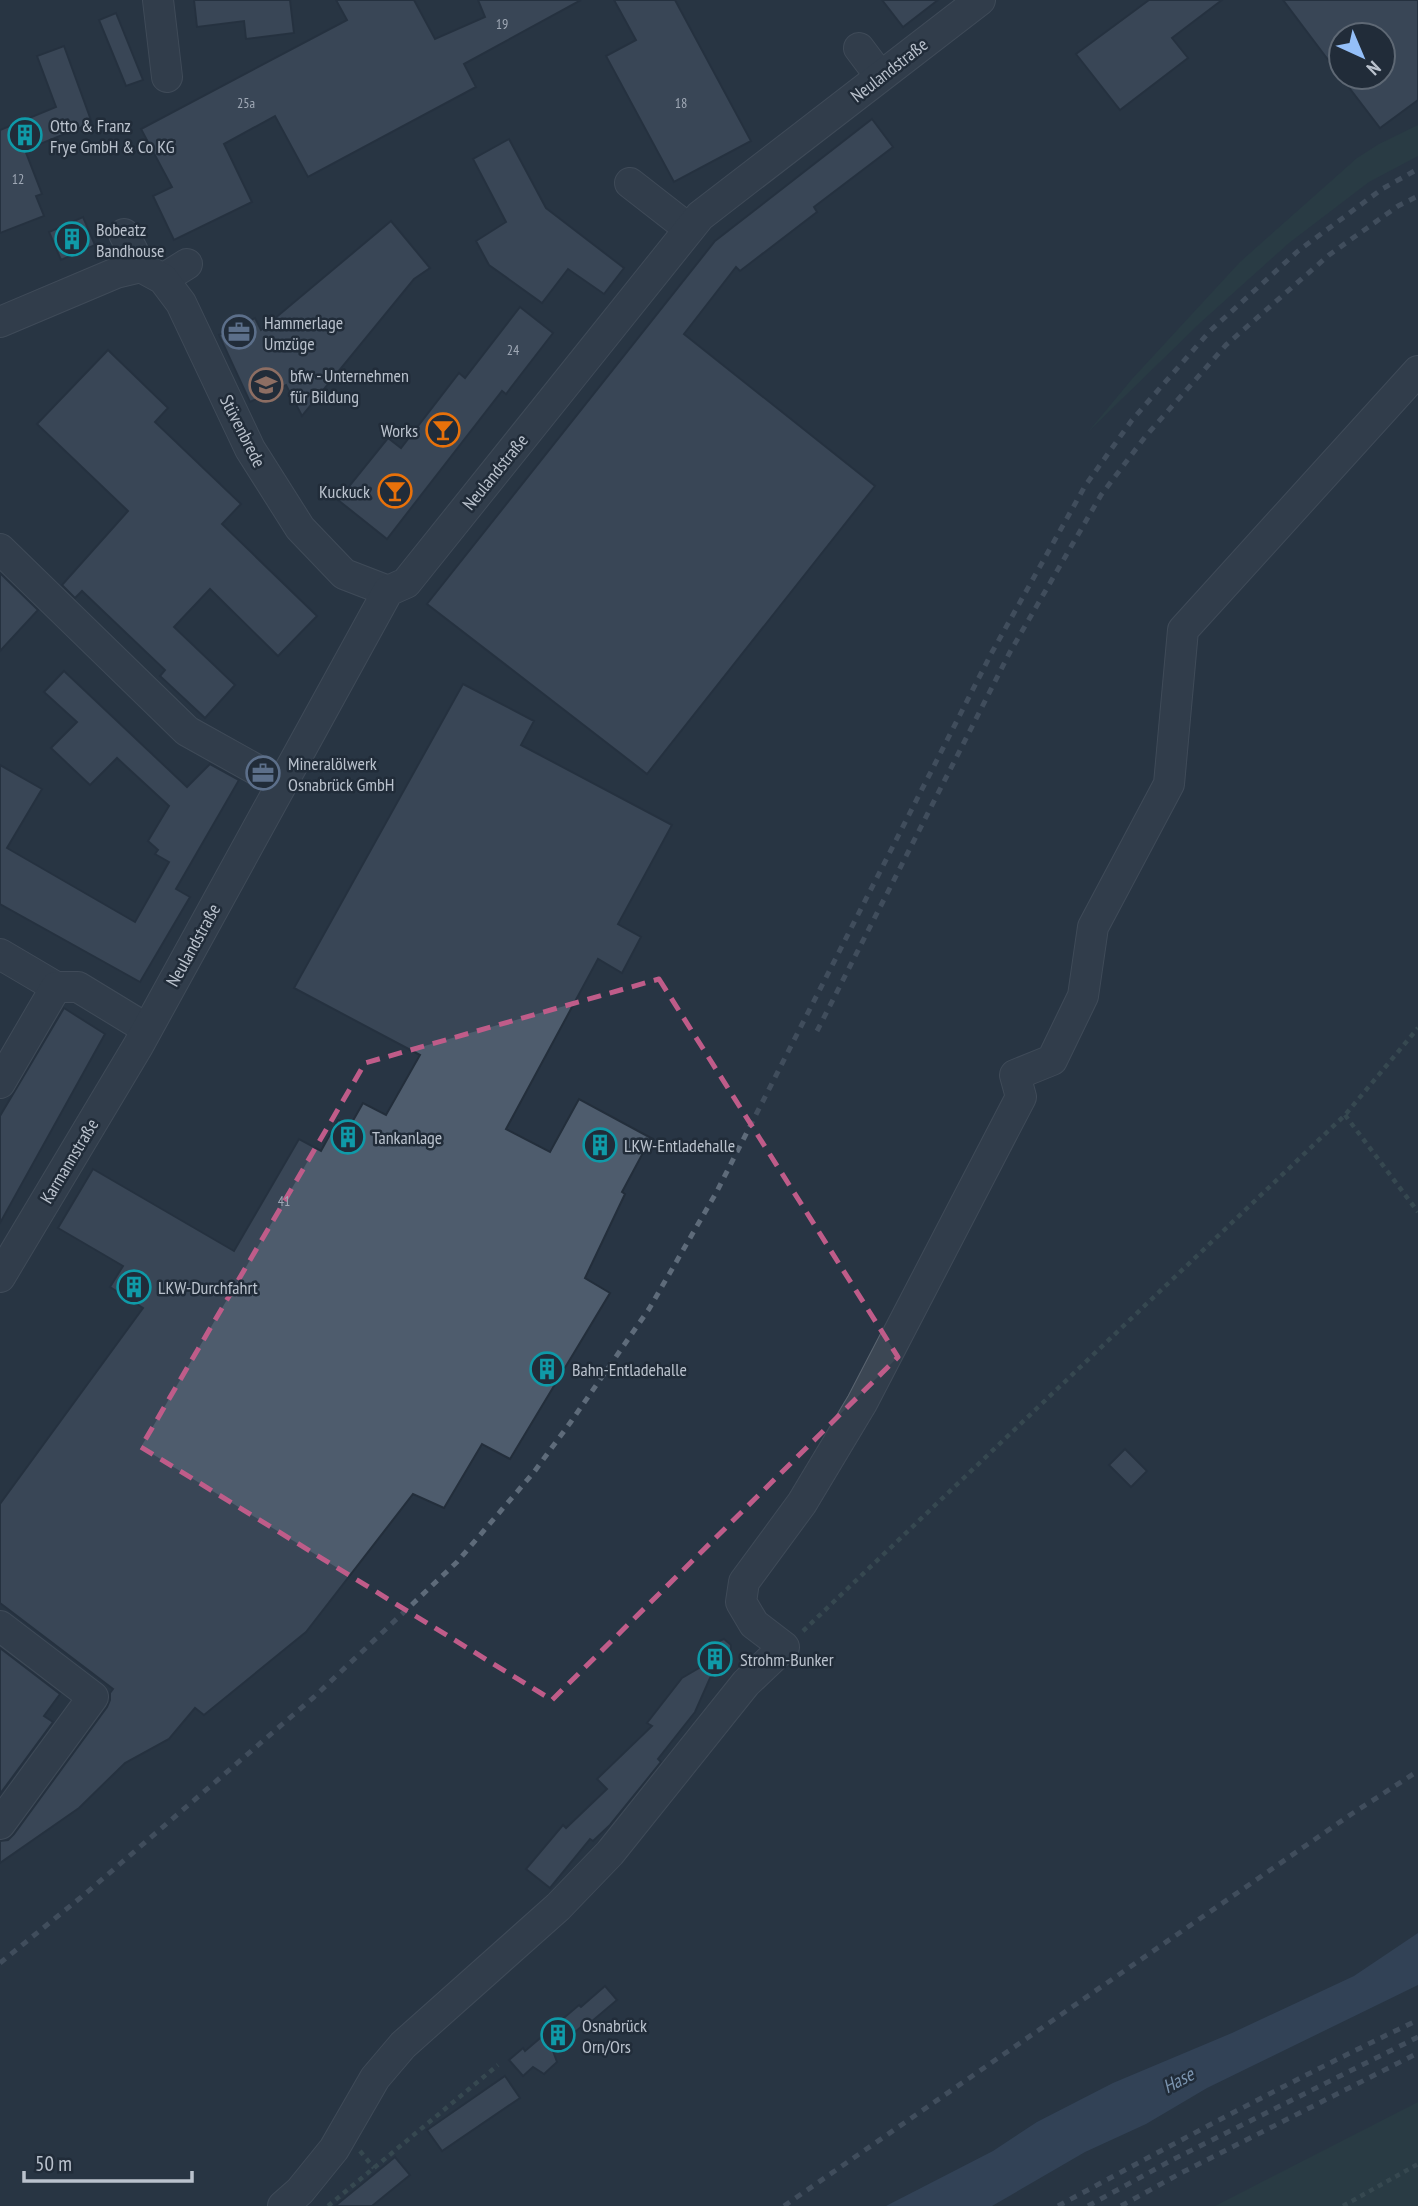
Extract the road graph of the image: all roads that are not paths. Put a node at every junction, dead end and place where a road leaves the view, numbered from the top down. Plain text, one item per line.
1 (158, 0) edge
2 (980, 0) edge
3 (859, 48) dead end
4 (167, 76) dead end
5 (880, 76) junction
6 (630, 183) dead end
7 (689, 229) junction
8 (124, 234) dead end
9 (152, 271) junction
10 (0, 322) edge
11 (1418, 372) edge
12 (0, 549) edge
13 (388, 591) junction
14 (282, 784) junction
15 (0, 954) edge
16 (56, 987) junction
17 (143, 1037) junction
18 (0, 1083) edge
19 (0, 1276) edge
20 (0, 1626) edge
21 (0, 1824) edge
22 (283, 2206) edge

1 - 4 street
2 - 5 street, Neulandstraße
3 - 5 street
5 - 7 street, Neulandstraße
6 - 7 street
7 - 13 street, Neulandstraße
8 - 9 street, Stüvenbrede
9 - 10 street
9 - 13 street, Stüvenbrede
11 - 22 street
12 - 14 street
13 - 14 street, Neulandstraße
14 - 17 street, Neulandstraße
15 - 16 street
16 - 17 street
16 - 18 street
17 - 19 street, Karmannstraße
20 - 21 street

